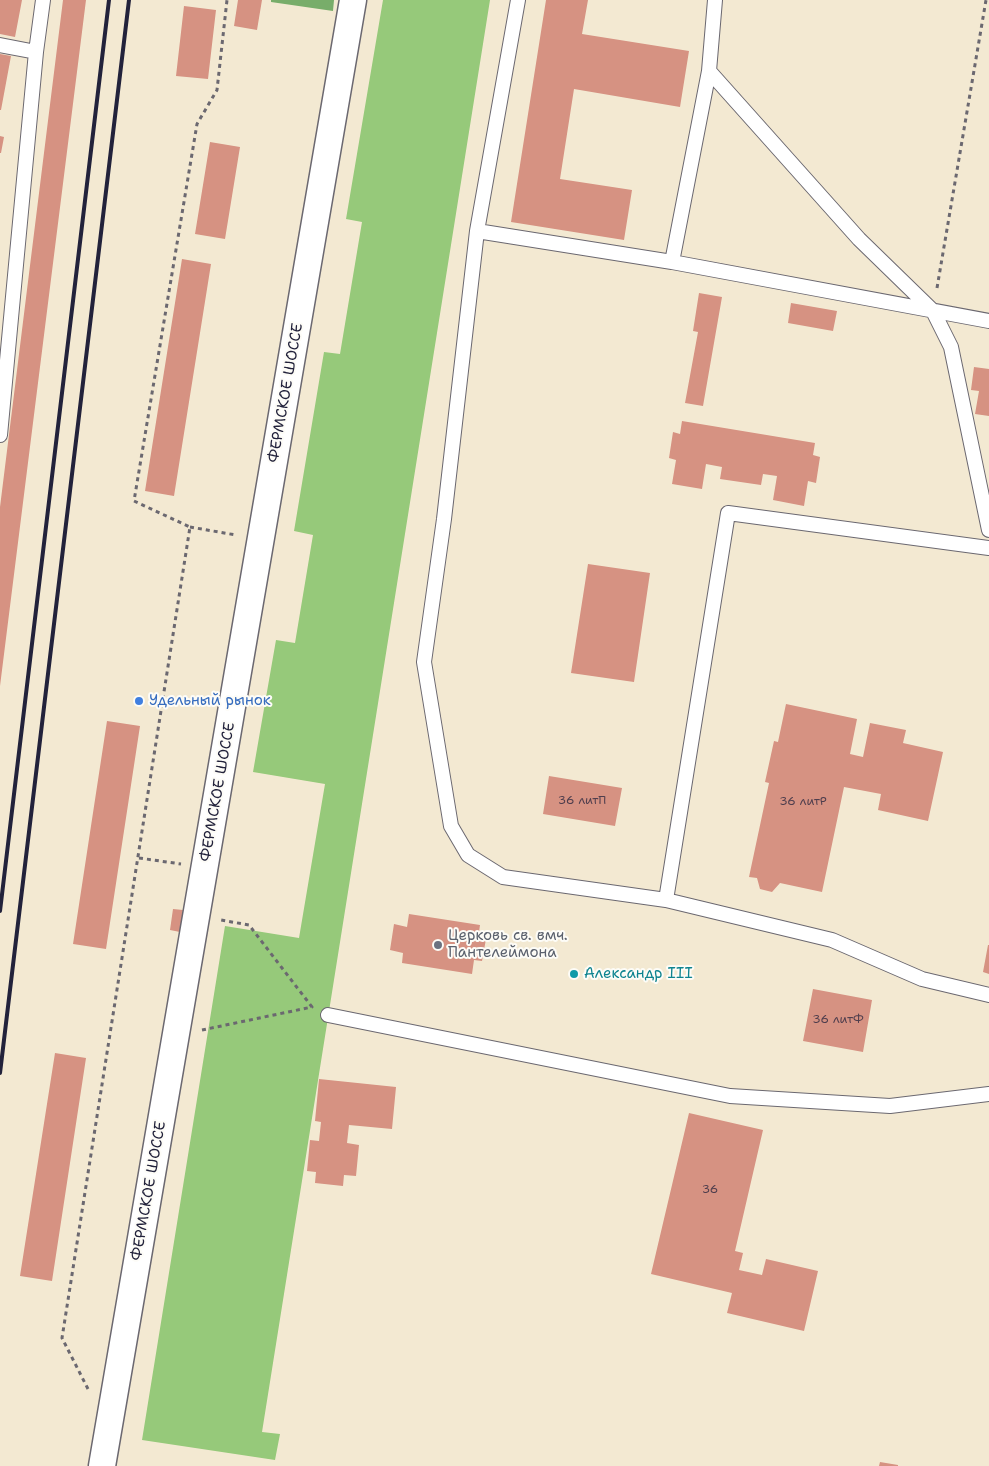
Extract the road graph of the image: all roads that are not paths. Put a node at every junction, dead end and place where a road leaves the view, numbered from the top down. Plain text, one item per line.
1 (43, 0) edge
2 (353, 0) edge
3 (518, 0) edge
4 (714, 0) edge
5 (0, 45) edge
6 (36, 52) junction
7 (710, 71) junction
8 (477, 231) junction
9 (672, 262) junction
10 (934, 311) junction
11 (989, 321) edge
12 (0, 435) edge
13 (989, 530) edge
14 (989, 548) edge
15 (666, 900) junction
16 (989, 995) edge
17 (328, 1015) dead end
18 (989, 1094) edge
19 (102, 1466) edge

1 - 6 lane
2 - 19 street, ФЕРМСКОЕ ШОССЕ
3 - 8 lane
4 - 7 lane
5 - 6 lane
6 - 12 lane
7 - 9 lane
7 - 10 lane
8 - 9 lane
8 - 15 lane
9 - 10 lane
10 - 11 lane
10 - 13 lane
14 - 15 lane
15 - 16 lane
17 - 18 lane

